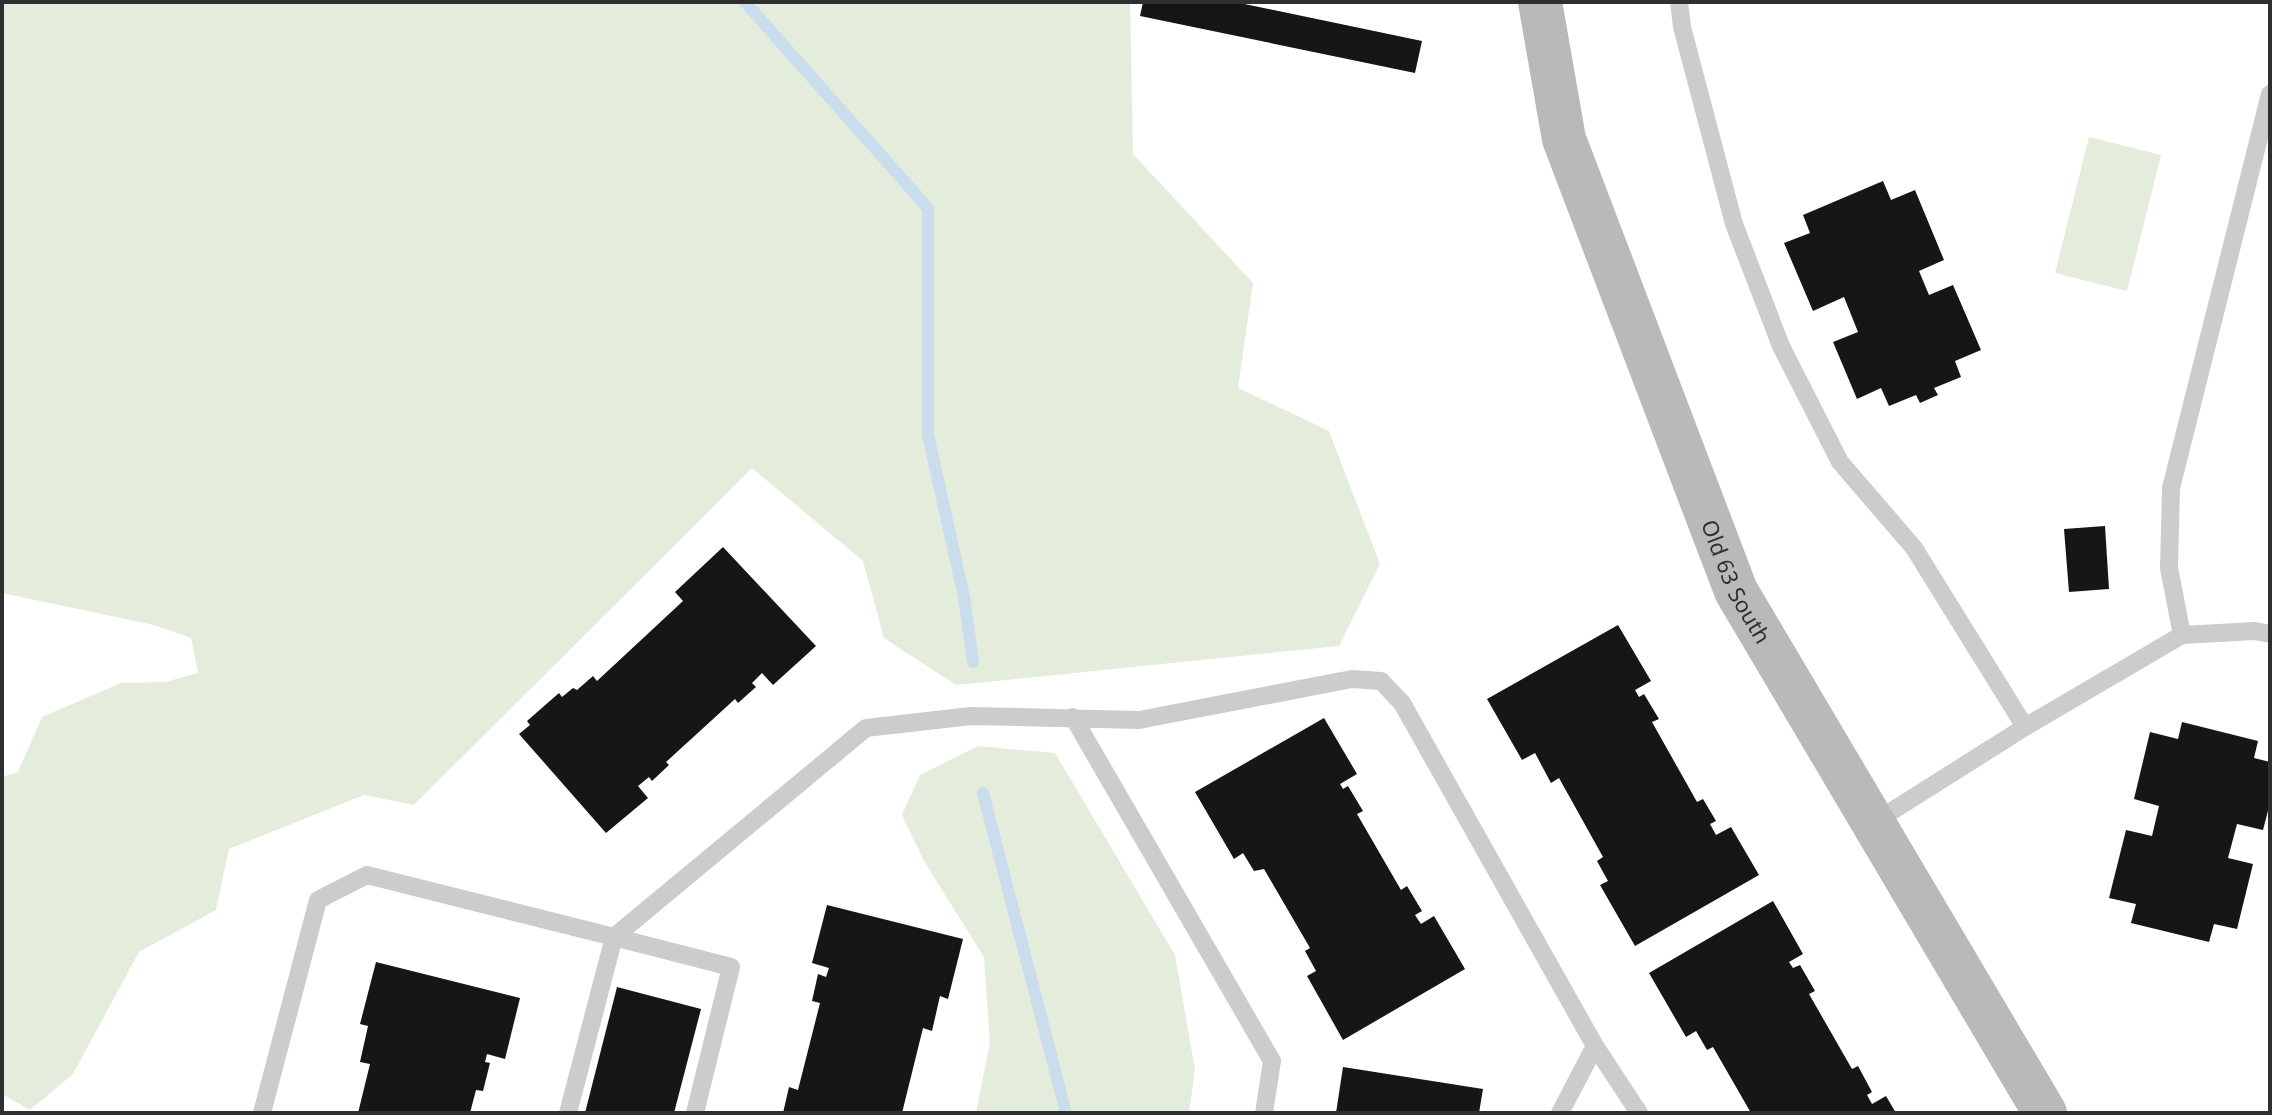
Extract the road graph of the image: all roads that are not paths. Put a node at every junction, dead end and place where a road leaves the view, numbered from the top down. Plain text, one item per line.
1 (1540, 2) edge
2 (1679, 2) edge
3 (2270, 94) edge
4 (2270, 634) edge
5 (2182, 635) junction
6 (1073, 717) junction
7 (2025, 727) junction
8 (1873, 823) junction
9 (614, 937) junction
10 (1595, 1046) junction
11 (262, 1113) edge
12 (568, 1113) edge
13 (695, 1113) edge
14 (1264, 1113) edge
15 (1560, 1113) edge
16 (1639, 1113) edge
17 (2045, 1113) edge

1 - 8 main road, Old 63 South
2 - 7 lane
3 - 5 lane
4 - 5 lane
5 - 7 lane
6 - 9 lane
6 - 10 lane
6 - 14 lane
7 - 8 lane
8 - 17 main road, Old 63 South
9 - 11 lane
9 - 12 lane
9 - 13 lane
10 - 15 lane
10 - 16 lane

